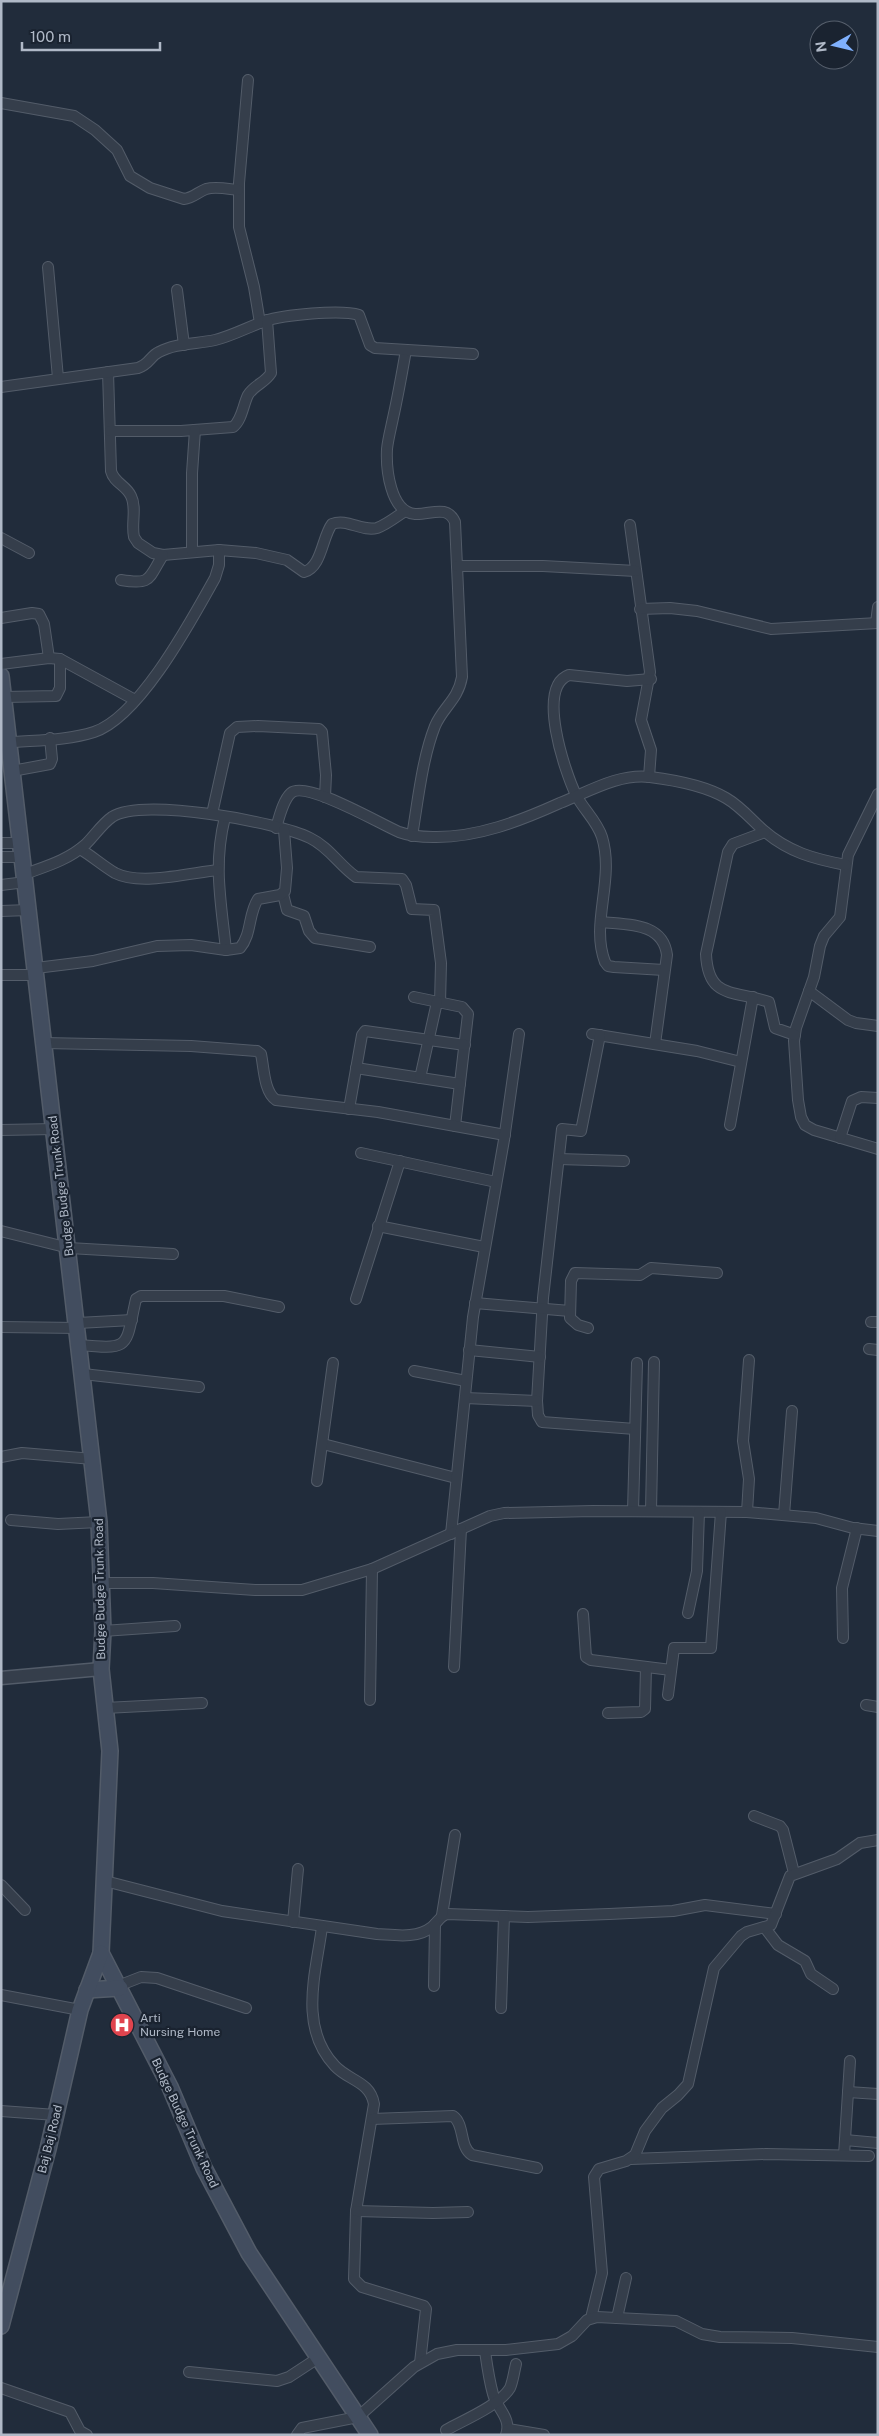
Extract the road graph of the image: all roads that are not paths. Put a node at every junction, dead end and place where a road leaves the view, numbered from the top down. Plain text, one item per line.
1 (248, 80) dead end
2 (1, 103) edge
3 (238, 190) junction
4 (48, 267) dead end
5 (177, 290) dead end
6 (264, 322) junction
7 (184, 346) junction
8 (406, 350) junction
9 (473, 354) dead end
10 (108, 372) junction
11 (58, 378) junction
12 (1, 387) edge
13 (195, 430) junction
14 (110, 431) junction
15 (405, 511) junction
16 (630, 525) dead end
17 (1, 538) edge
18 (219, 550) junction
19 (192, 552) junction
20 (29, 553) dead end
21 (163, 555) junction
22 (457, 566) junction
23 (636, 571) junction
24 (121, 580) dead end
25 (878, 607) edge
26 (640, 609) junction
27 (1, 618) edge
28 (877, 623) edge
29 (49, 658) junction
30 (60, 659) junction
31 (1, 664) edge
32 (1, 676) edge
33 (651, 679) junction
34 (4, 697) junction
35 (135, 700) junction
36 (50, 738) junction
37 (5, 742) edge
38 (9, 774) edge
39 (649, 777) junction
40 (878, 794) edge
41 (577, 796) junction
42 (325, 797) junction
43 (212, 814) junction
44 (225, 817) junction
45 (280, 829) junction
46 (765, 832) junction
47 (412, 836) junction
48 (1, 843) edge
49 (80, 849) junction
50 (22, 850) junction
51 (1, 857) edge
52 (846, 865) junction
53 (218, 870) junction
54 (25, 878) junction
55 (1, 885) edge
56 (283, 894) junction
57 (29, 910) junction
58 (1, 911) edge
59 (601, 922) junction
60 (370, 946) dead end
61 (226, 950) junction
62 (664, 970) junction
63 (36, 972) junction
64 (1, 975) edge
65 (809, 991) junction
66 (414, 997) dead end
67 (754, 997) junction
68 (438, 1002) junction
69 (878, 1026) edge
70 (519, 1034) dead end
71 (795, 1035) junction
72 (428, 1039) junction
73 (44, 1043) junction
74 (656, 1044) junction
75 (465, 1045) junction
76 (742, 1062) junction
77 (356, 1068) junction
78 (420, 1078) junction
79 (460, 1084) junction
80 (878, 1098) edge
81 (349, 1109) junction
82 (730, 1125) dead end
83 (455, 1126) junction
84 (55, 1129) junction
85 (1, 1130) edge
86 (505, 1135) junction
87 (840, 1138) junction
88 (878, 1148) edge
89 (361, 1152) dead end
90 (559, 1159) junction
91 (400, 1161) junction
92 (624, 1161) dead end
93 (496, 1182) junction
94 (378, 1226) junction
95 (1, 1231) edge
96 (484, 1247) junction
97 (69, 1248) junction
98 (173, 1254) dead end
99 (716, 1273) dead end
100 (356, 1299) dead end
101 (475, 1303) junction
102 (279, 1307) dead end
103 (543, 1308) junction
104 (570, 1311) junction
105 (132, 1320) junction
106 (78, 1326) junction
107 (1, 1327) edge
108 (588, 1328) dead end
109 (80, 1345) junction
110 (469, 1350) junction
111 (540, 1356) junction
112 (749, 1360) dead end
113 (637, 1362) dead end
114 (654, 1362) dead end
115 (333, 1363) dead end
116 (414, 1371) dead end
117 (83, 1374) junction
118 (466, 1381) junction
119 (199, 1387) dead end
120 (465, 1398) junction
121 (537, 1401) junction
122 (792, 1410) dead end
123 (635, 1429) junction
124 (323, 1444) junction
125 (1, 1456) edge
126 (93, 1459) junction
127 (456, 1478) junction
128 (317, 1481) dead end
129 (633, 1511) junction
130 (651, 1512) junction
131 (699, 1512) junction
132 (721, 1512) junction
133 (747, 1512) junction
134 (784, 1516) junction
135 (11, 1520) dead end
136 (99, 1522) junction
137 (857, 1528) junction
138 (461, 1529) junction
139 (878, 1531) edge
140 (450, 1534) junction
141 (372, 1569) junction
142 (100, 1583) junction
143 (688, 1613) dead end
144 (583, 1614) dead end
145 (175, 1626) dead end
146 (103, 1631) junction
147 (842, 1638) dead end
148 (454, 1667) dead end
149 (646, 1667) junction
150 (101, 1669) junction
151 (671, 1670) junction
152 (1, 1678) edge
153 (668, 1695) dead end
154 (370, 1700) dead end
155 (202, 1703) dead end
156 (866, 1705) dead end
157 (878, 1707) edge
158 (105, 1708) junction
159 (608, 1713) dead end
160 (754, 1816) dead end
161 (455, 1835) dead end
162 (878, 1840) edge
163 (298, 1869) dead end
164 (794, 1873) junction
165 (104, 1881) junction
166 (1, 1885) edge
167 (25, 1910) dead end
168 (776, 1914) junction
169 (442, 1915) junction
170 (504, 1916) junction
171 (293, 1922) junction
172 (435, 1924) junction
173 (322, 1926) junction
174 (765, 1928) junction
175 (101, 1953) junction
176 (434, 1986) dead end
177 (119, 1987) junction
178 (833, 1989) dead end
179 (87, 1990) junction
180 (1, 1995) edge
181 (246, 2008) dead end
182 (501, 2008) dead end
183 (80, 2010) junction
184 (850, 2061) dead end
185 (848, 2092) junction
186 (878, 2094) edge
187 (1, 2111) edge
188 (56, 2115) junction
189 (372, 2119) junction
190 (845, 2140) junction
191 (878, 2143) edge
192 (844, 2155) junction
193 (869, 2156) dead end
194 (631, 2159) junction
195 (537, 2168) dead end
196 (356, 2211) junction
197 (468, 2212) dead end
198 (626, 2278) dead end
199 (591, 2318) junction
200 (617, 2318) junction
201 (1, 2326) edge
202 (878, 2348) edge
203 (485, 2350) junction
204 (318, 2358) junction
205 (420, 2363) junction
206 (516, 2364) dead end
207 (189, 2372) dead end
208 (1, 2388) edge
209 (497, 2401) junction
210 (358, 2417) junction
211 (446, 2430) dead end
212 (507, 2432) edge
213 (87, 2435) edge
214 (297, 2435) edge
215 (370, 2435) edge
216 (544, 2435) edge

1 - 3 street
2 - 3 street
3 - 6 street
4 - 11 street
5 - 7 street
6 - 7 street
6 - 8 street
6 - 13 street
7 - 10 street
8 - 9 street
8 - 15 street
10 - 11 street
10 - 14 street
11 - 12 street
13 - 14 street
13 - 19 street
14 - 21 street
15 - 18 street
15 - 22 street
16 - 23 street
17 - 20 street
18 - 19 street
18 - 35 street
19 - 21 street
21 - 24 street
22 - 23 street
22 - 47 street
23 - 26 street
25 - 28 street
26 - 28 street
26 - 33 street
27 - 29 street
29 - 30 street
29 - 31 street
30 - 34 street
30 - 35 street
32 - 34 main road, Budge Budge Trunk Road
33 - 39 street
33 - 41 street
34 - 37 main road, Budge Budge Trunk Road
35 - 36 street
36 - 37 street
36 - 38 street
37 - 38 main road, Budge Budge Trunk Road
38 - 50 main road, Budge Budge Trunk Road
39 - 41 street
39 - 46 street
40 - 52 street
41 - 47 street
41 - 59 street
42 - 43 street
42 - 45 street
42 - 47 street
43 - 44 street
43 - 49 street
44 - 45 street
44 - 53 street
45 - 56 street
45 - 68 street
46 - 52 street
46 - 67 street
48 - 50 street
49 - 53 street
49 - 54 street
50 - 51 street
50 - 54 main road, Budge Budge Trunk Road
52 - 65 street
53 - 61 street
54 - 55 street
54 - 57 main road, Budge Budge Trunk Road
56 - 60 street
56 - 61 street
57 - 58 street
57 - 63 main road, Budge Budge Trunk Road
59 - 62 street
59 - 62 street
61 - 63 street
62 - 74 street
63 - 64 street
63 - 73 main road, Budge Budge Trunk Road
65 - 69 street
65 - 71 street
66 - 68 street
67 - 71 street
67 - 76 street
68 - 72 street
68 - 75 street
70 - 86 street
71 - 87 street
72 - 75 street
72 - 77 street
72 - 78 street
73 - 81 street
73 - 84 main road, Budge Budge Trunk Road
74 - 76 street
74 - 90 street
75 - 79 street
76 - 82 street
77 - 78 street
77 - 81 street
78 - 79 street
79 - 83 street
80 - 87 street
81 - 83 street
83 - 86 street
84 - 85 street
84 - 97 main road, Budge Budge Trunk Road
86 - 93 street
87 - 88 street
89 - 91 street
90 - 92 street
90 - 103 street
91 - 93 street
91 - 94 street
93 - 96 street
94 - 96 street
94 - 100 street
95 - 97 street
96 - 101 street
97 - 98 street
97 - 106 main road, Budge Budge Trunk Road
99 - 104 street
101 - 103 street
101 - 110 street
102 - 105 street
103 - 104 street
103 - 111 street
104 - 108 street
105 - 106 street
105 - 109 street
106 - 107 street
106 - 109 main road, Budge Budge Trunk Road
109 - 117 main road, Budge Budge Trunk Road
110 - 111 street
110 - 118 street
111 - 121 street
112 - 133 street
113 - 123 street
114 - 130 street
115 - 124 street
116 - 118 street
117 - 119 street
117 - 126 main road, Budge Budge Trunk Road
118 - 120 street
120 - 121 street
120 - 127 street
121 - 123 street
122 - 134 street
123 - 129 street
124 - 127 street
124 - 128 street
125 - 126 street
126 - 136 main road, Budge Budge Trunk Road
127 - 140 street
129 - 130 street
129 - 138 street
130 - 131 street
131 - 132 street
131 - 143 street
132 - 133 street
132 - 151 street
133 - 134 street
134 - 137 street
135 - 136 street
136 - 142 main road, Budge Budge Trunk Road
137 - 139 street
137 - 147 street
138 - 140 street
138 - 148 street
140 - 141 street
141 - 142 street
141 - 154 street
142 - 146 main road, Budge Budge Trunk Road
144 - 149 street
145 - 146 street
146 - 150 main road, Budge Budge Trunk Road
149 - 151 street
149 - 159 street
150 - 152 street
150 - 158 main road, Budge Budge Trunk Road
151 - 153 street
155 - 158 street
156 - 157 street
158 - 165 main road, Budge Budge Trunk Road
160 - 164 street
161 - 169 street
162 - 164 street
163 - 171 street
164 - 168 street
165 - 171 street
165 - 175 main road, Budge Budge Trunk Road
166 - 167 street
168 - 170 street
168 - 174 street
169 - 170 street
169 - 172 street
170 - 182 street
171 - 173 street
172 - 173 street
172 - 176 street
173 - 189 street
174 - 178 street
174 - 194 street
175 - 177 main road, Budge Budge Trunk Road
175 - 179 main road, Baj Baj Road
177 - 179 main road
177 - 181 street
177 - 204 main road, Budge Budge Trunk Road
179 - 183 main road, Baj Baj Road
180 - 183 street
183 - 188 main road, Baj Baj Road
184 - 185 street
185 - 186 street
185 - 190 street
187 - 188 street
188 - 201 main road, Baj Baj Road
189 - 195 street
189 - 196 street
190 - 191 street
190 - 192 street
192 - 193 street
192 - 194 street
194 - 199 street
196 - 197 street
196 - 205 street
198 - 200 street
199 - 200 street
199 - 203 street
200 - 202 street
203 - 205 street
203 - 209 street
204 - 207 street
204 - 210 main road, Budge Budge Trunk Road
205 - 210 street
206 - 209 street
208 - 213 street
209 - 211 street
209 - 212 street
210 - 214 street
210 - 215 main road, Budge Budge Trunk Road
212 - 216 street

